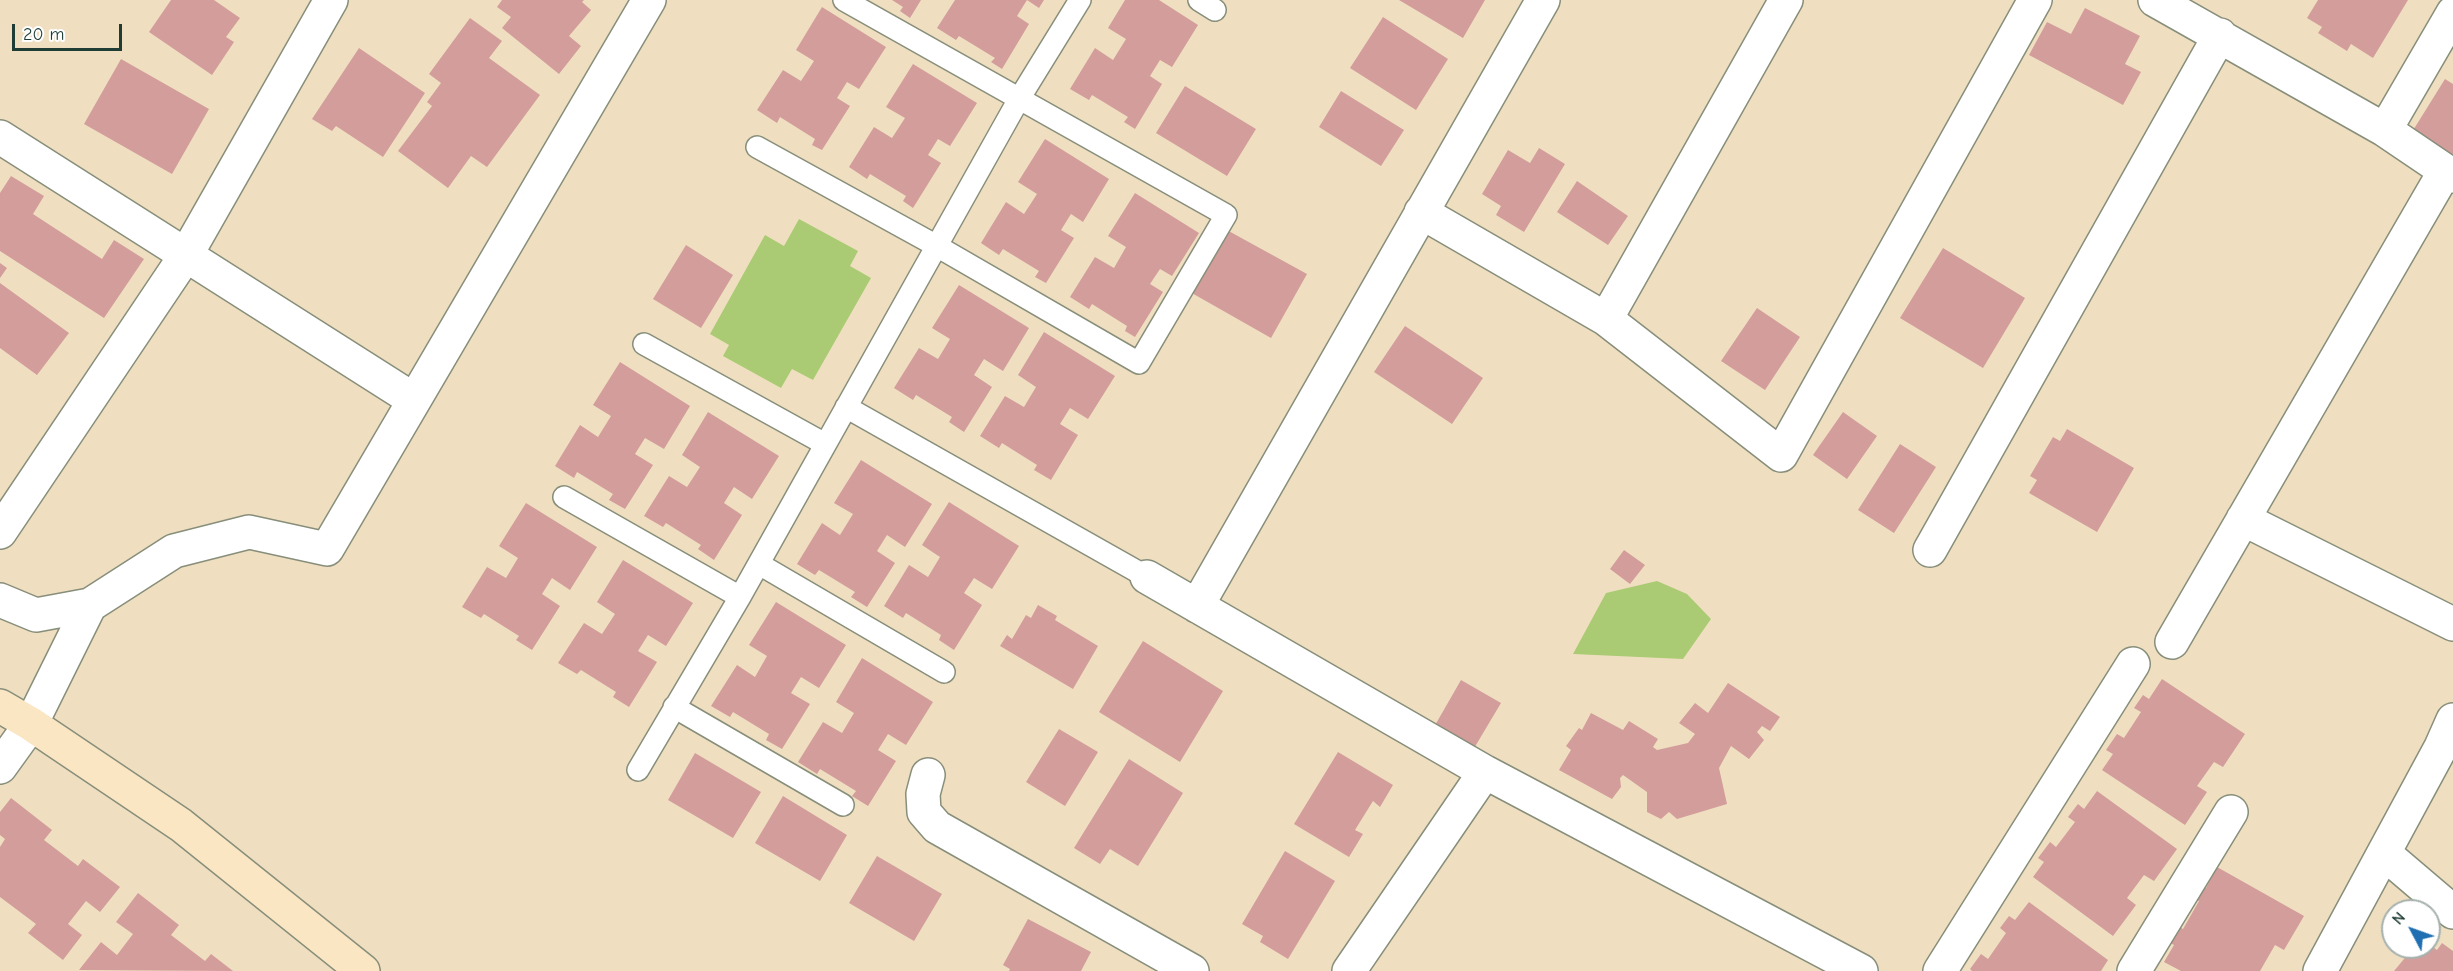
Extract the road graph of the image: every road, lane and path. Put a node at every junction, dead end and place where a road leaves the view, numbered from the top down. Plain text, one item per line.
1 (649, 0) edge
2 (844, 0) edge
3 (1080, 0) edge
4 (1543, 0) edge
5 (1786, 0) edge
6 (2035, 0) edge
7 (2169, 3) edge
8 (319, 4) edge
9 (2453, 13) edge
10 (2220, 35) junction
11 (1019, 99) junction
12 (2385, 130) junction
13 (0, 137) edge
14 (757, 147) dead end
15 (2449, 174) edge
16 (1421, 212) junction
17 (935, 245) junction
18 (186, 255) junction
19 (1606, 319) junction
20 (644, 344) dead end
21 (414, 400) junction
22 (846, 407) junction
23 (825, 444) junction
24 (564, 497) dead end
25 (2243, 519) junction
26 (0, 532) edge
27 (1930, 550) dead end
28 (759, 564) junction
29 (1147, 577) joint
30 (740, 597) junction
31 (0, 600) edge
32 (90, 605) junction
33 (1197, 606) junction
34 (2453, 624) edge
35 (2172, 642) dead end
36 (2133, 664) dead end
37 (944, 672) dead end
38 (0, 706) edge
39 (674, 707) junction
40 (2453, 720) edge
41 (31, 724) junction
42 (0, 767) edge
43 (638, 770) dead end
44 (1485, 772) junction
45 (928, 775) dead end
46 (843, 805) dead end
47 (2231, 812) dead end
48 (2385, 854) junction
49 (2453, 912) edge
50 (363, 971) edge
51 (1192, 971) edge
52 (1349, 971) edge
53 (1861, 971) edge
54 (1940, 971) edge
55 (2134, 971) edge
56 (2320, 971) edge

1 - 21 street
2 - 11 lane
3 - 11 lane
4 - 16 street
5 - 19 street
6 - 19 street
7 - 10 street
8 - 18 street
9 - 12 street
10 - 12 street
10 - 27 street
11 - 17 lane
11 - 17 lane
12 - 15 street
13 - 18 street
14 - 17 lane
15 - 25 street
16 - 19 street
16 - 33 street
17 - 22 lane
18 - 21 street
18 - 26 street
20 - 23 lane
21 - 32 street
22 - 23 lane
22 - 29 lane
23 - 28 lane
24 - 30 lane
25 - 34 street
25 - 35 street
28 - 30 lane
28 - 37 lane
29 - 33 street
30 - 39 lane
31 - 32 street
32 - 41 street
33 - 44 street
36 - 54 street
38 - 41 street
39 - 43 lane
39 - 46 lane
40 - 48 street
41 - 42 street
41 - 50 street
44 - 52 street
44 - 53 street
45 - 51 street
47 - 55 street
48 - 49 street
48 - 56 street

